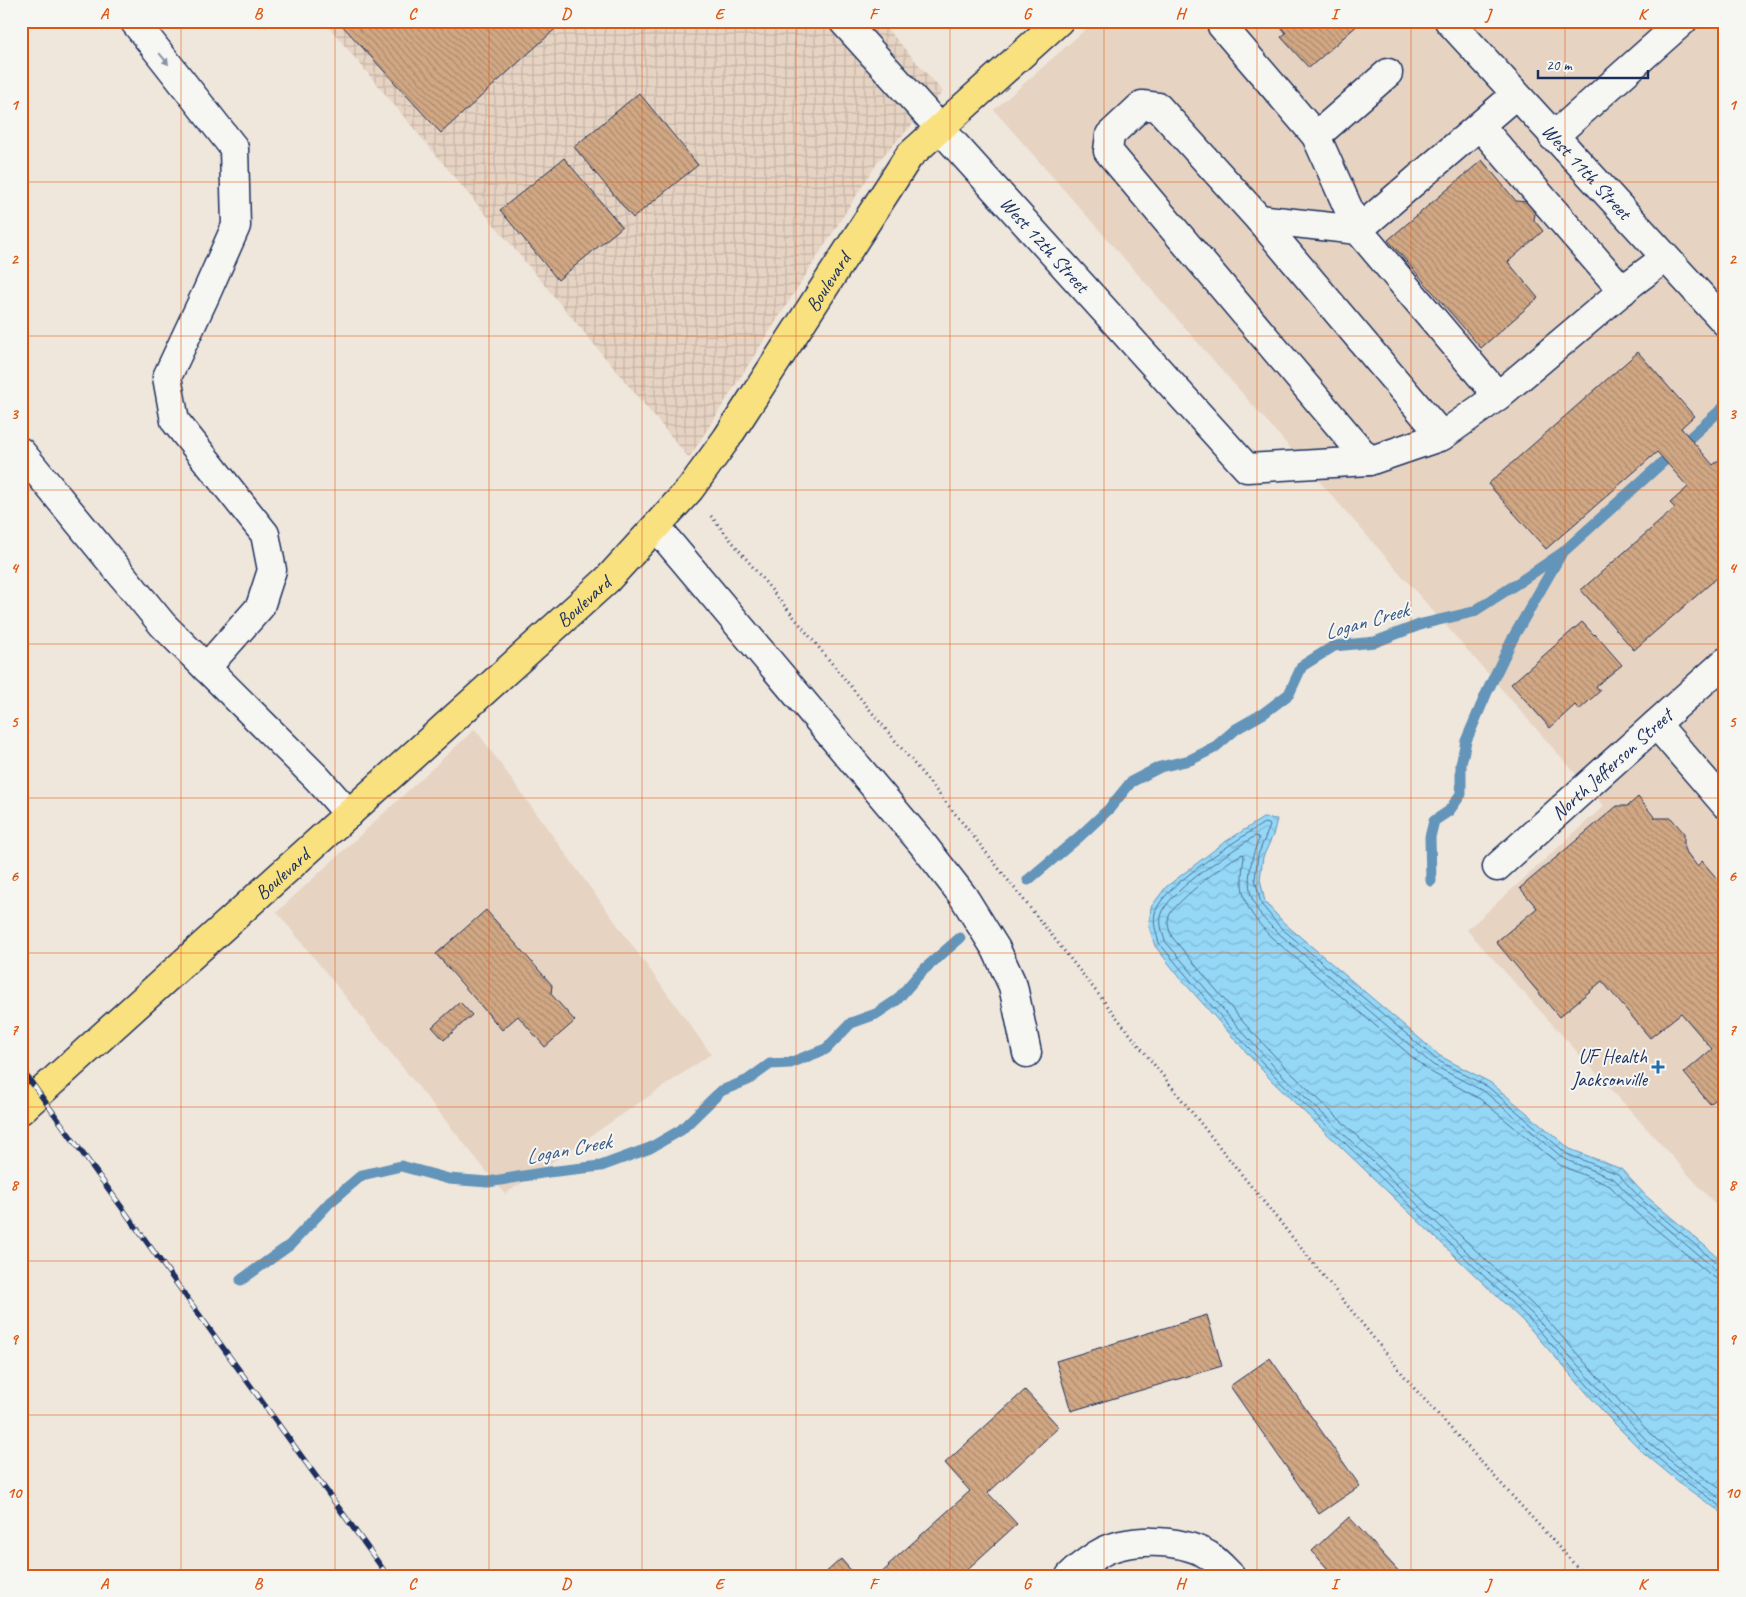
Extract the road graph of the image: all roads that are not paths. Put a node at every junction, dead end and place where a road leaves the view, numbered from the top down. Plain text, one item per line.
1 (134, 21) edge
2 (843, 21) edge
3 (1059, 21) edge
4 (1449, 21) edge
5 (1683, 21) edge
6 (1222, 26) dead end
7 (1388, 73) dead end
8 (1515, 94) junction
9 (1480, 126) junction
10 (939, 128) junction
11 (1316, 136) junction
12 (1553, 137) junction
13 (1259, 219) junction
14 (1358, 230) junction
15 (1665, 258) junction
16 (1623, 291) junction
17 (1725, 322) edge
18 (1498, 396) junction
19 (1442, 436) junction
20 (21, 452) edge
21 (1369, 461) junction
22 (656, 527) junction
23 (1725, 662) edge
24 (206, 668) junction
25 (1656, 724) junction
26 (1725, 804) edge
27 (349, 814) junction
28 (1497, 867) dead end
29 (1028, 1054) dead end
30 (21, 1110) edge
31 (1070, 1576) edge
32 (1231, 1576) edge

1 -> 24 street
2 - 10 street, West 12th Street
3 - 10 main road, Boulevard
4 - 8 street, West 11th Street
5 - 12 street
6 - 11 street
7 - 11 street
8 - 9 street
8 - 12 street, West 11th Street
9 - 14 street
9 - 16 street
10 - 21 street, West 12th Street
10 - 22 main road, Boulevard
11 - 14 street
12 - 15 street, West 11th Street
13 - 14 street
13 - 19 street
13 - 21 street
14 - 18 street
15 - 16 street
15 - 17 street, West 11th Street
16 - 18 street
18 - 19 street
19 - 21 street
20 - 24 street
22 - 27 main road, Boulevard
22 - 29 street
23 - 25 street, North Jefferson Street
24 - 27 street
25 - 26 street
25 - 28 street, North Jefferson Street
27 - 30 main road, Boulevard
31 - 32 street

